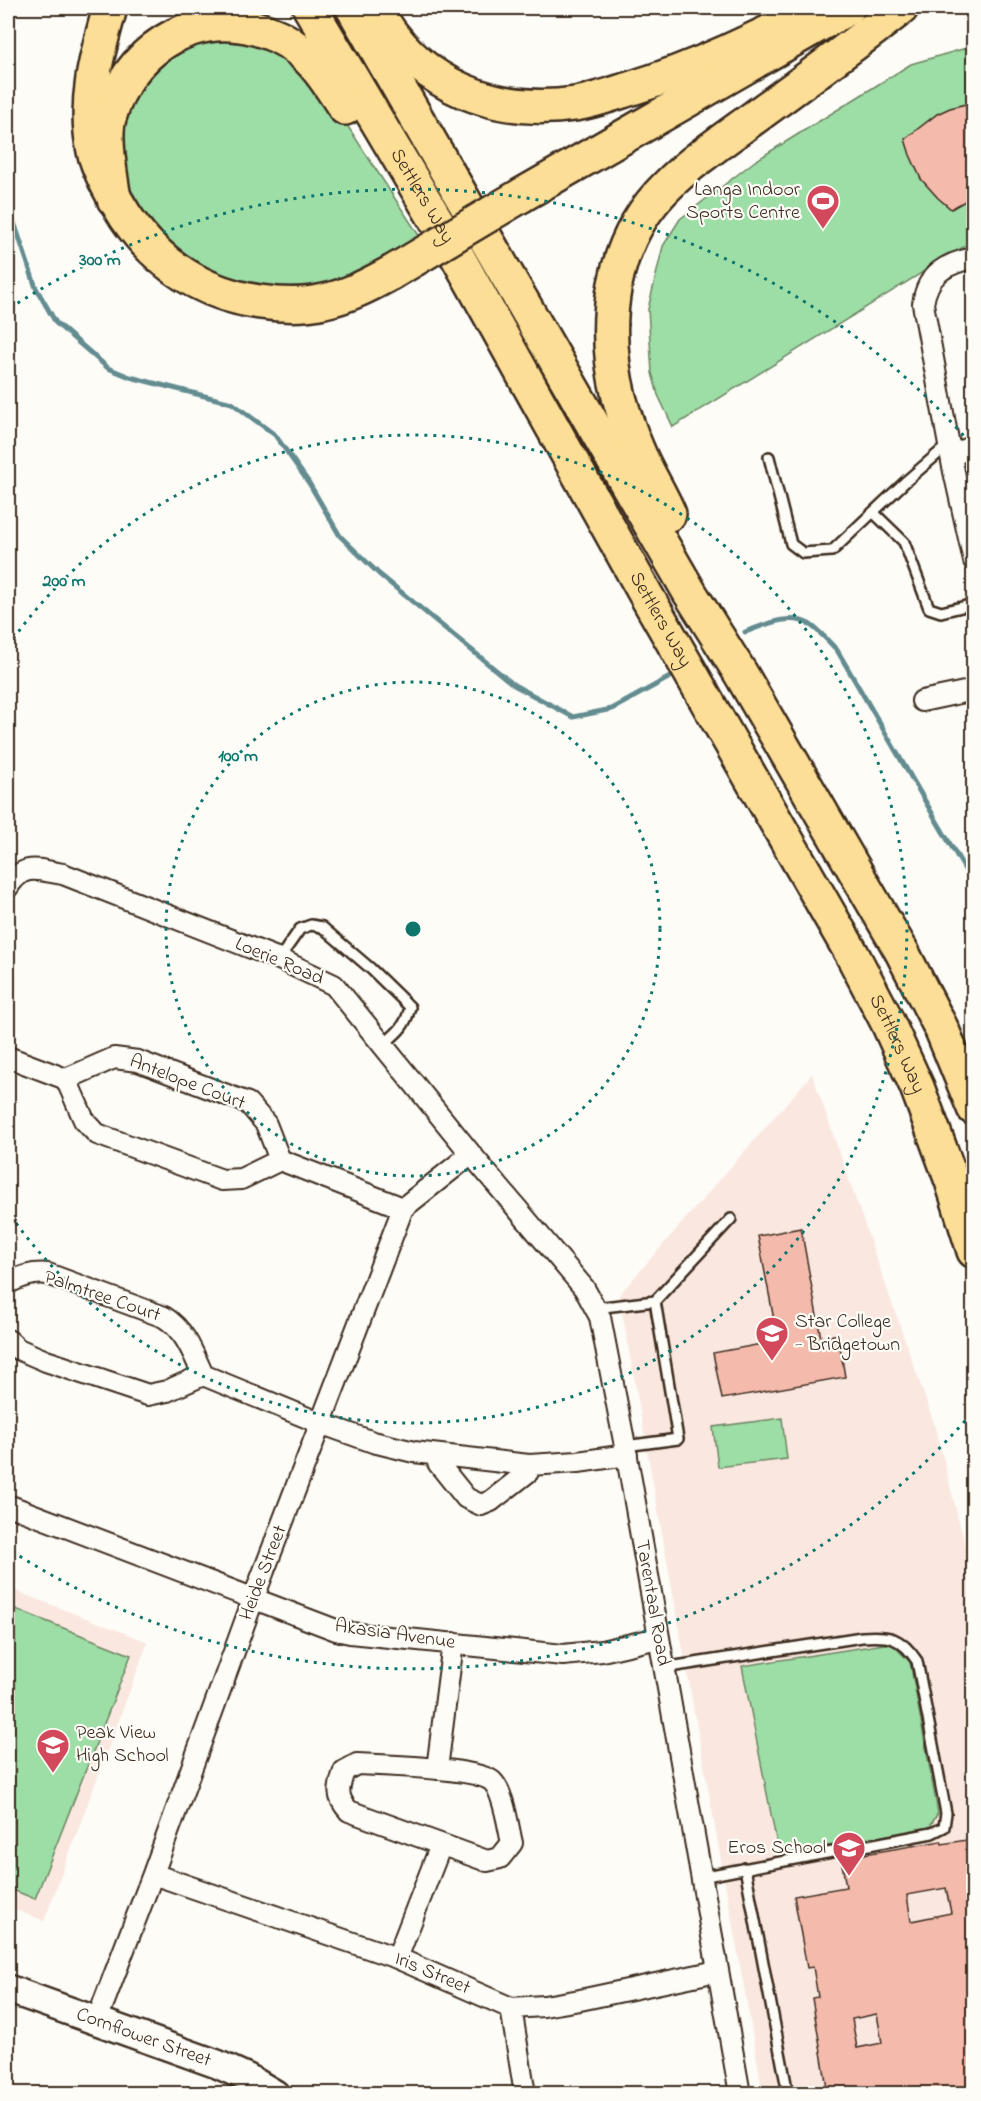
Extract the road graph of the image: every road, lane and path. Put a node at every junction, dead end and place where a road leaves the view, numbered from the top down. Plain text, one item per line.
1 (110, 8) edge
2 (310, 8) edge
3 (353, 8) edge
4 (374, 8) edge
5 (819, 8) edge
6 (848, 8) edge
7 (901, 8) edge
8 (114, 199) junction
9 (455, 252) junction
10 (974, 258) edge
11 (974, 446) edge
12 (951, 450) junction
13 (769, 457) dead end
14 (873, 512) junction
15 (971, 541) edge
16 (974, 561) edge
17 (695, 601) junction
18 (974, 604) edge
19 (974, 690) edge
20 (922, 700) dead end
21 (14, 879) edge
22 (279, 959) junction
23 (384, 1044) junction
24 (8, 1057) edge
25 (66, 1079) junction
26 (974, 1108) edge
27 (471, 1154) junction
28 (280, 1160) junction
29 (403, 1208) junction
30 (731, 1219) dead end
31 (974, 1251) edge
32 (8, 1283) edge
33 (655, 1301) junction
34 (595, 1308) junction
35 (8, 1340) edge
36 (203, 1375) junction
37 (320, 1423) junction
38 (626, 1451) junction
39 (439, 1455) junction
40 (529, 1465) junction
41 (8, 1505) edge
42 (254, 1598) junction
43 (658, 1638) junction
44 (453, 1643) junction
45 (663, 1668) junction
46 (437, 1769) junction
47 (441, 1845) junction
48 (745, 1868) junction
49 (153, 1874) junction
50 (701, 1877) junction
51 (397, 1958) junction
52 (717, 1971) junction
53 (8, 1989) edge
54 (511, 2008) junction
55 (97, 2020) junction
56 (275, 2094) edge
57 (525, 2094) edge
58 (740, 2094) edge
59 (788, 2094) edge

1 - 8 highway
2 - 9 highway, Settlers Way
3 - 17 highway, Settlers Way
4 - 5 highway
6 - 8 highway, bridge
7 - 17 highway
8 - 9 highway
9 - 31 highway, Settlers Way
10 - 12 street
11 - 12 street
12 - 14 lane
12 - 15 street
13 - 14 lane
14 - 18 lane
15 - 16 street
17 - 26 highway, Settlers Way
19 - 20 street
21 - 22 street, Loerie Road
22 - 23 street, Loerie Road
22 - 23 lane
23 - 27 street, Loerie Road
24 - 25 street
25 - 28 street
25 - 28 street, Antelope Court
27 - 29 street
27 - 34 street, Tarentaal Road
28 - 29 street
29 - 37 street, Heide Street
30 - 33 lane
32 - 36 street, Palmtree Court
33 - 34 lane
33 - 38 lane
34 - 38 street, Tarentaal Road
35 - 36 street
36 - 37 street
37 - 39 street
37 - 42 street, Heide Street
38 - 40 street
38 - 43 street, Tarentaal Road
39 - 40 street
39 - 40 street
41 - 42 street, Akasia Avenue
42 - 44 street, Akasia Avenue
42 - 49 street, Heide Street
43 - 44 street, Akasia Avenue
43 - 45 street, Tarentaal Road
44 - 46 street
45 - 48 lane
45 - 50 street, Tarentaal Road
46 - 47 street
46 - 47 street
47 - 51 street
48 - 50 lane
48 - 59 lane
49 - 51 street, Iris Street
49 - 55 street, Heide Street
50 - 52 street, Tarentaal Road
51 - 54 street, Iris Street
52 - 54 street, Iris Street
52 - 58 street, Tarentaal Road
53 - 55 street, Cornflower Street
54 - 57 street
55 - 56 street, Cornflower Street

